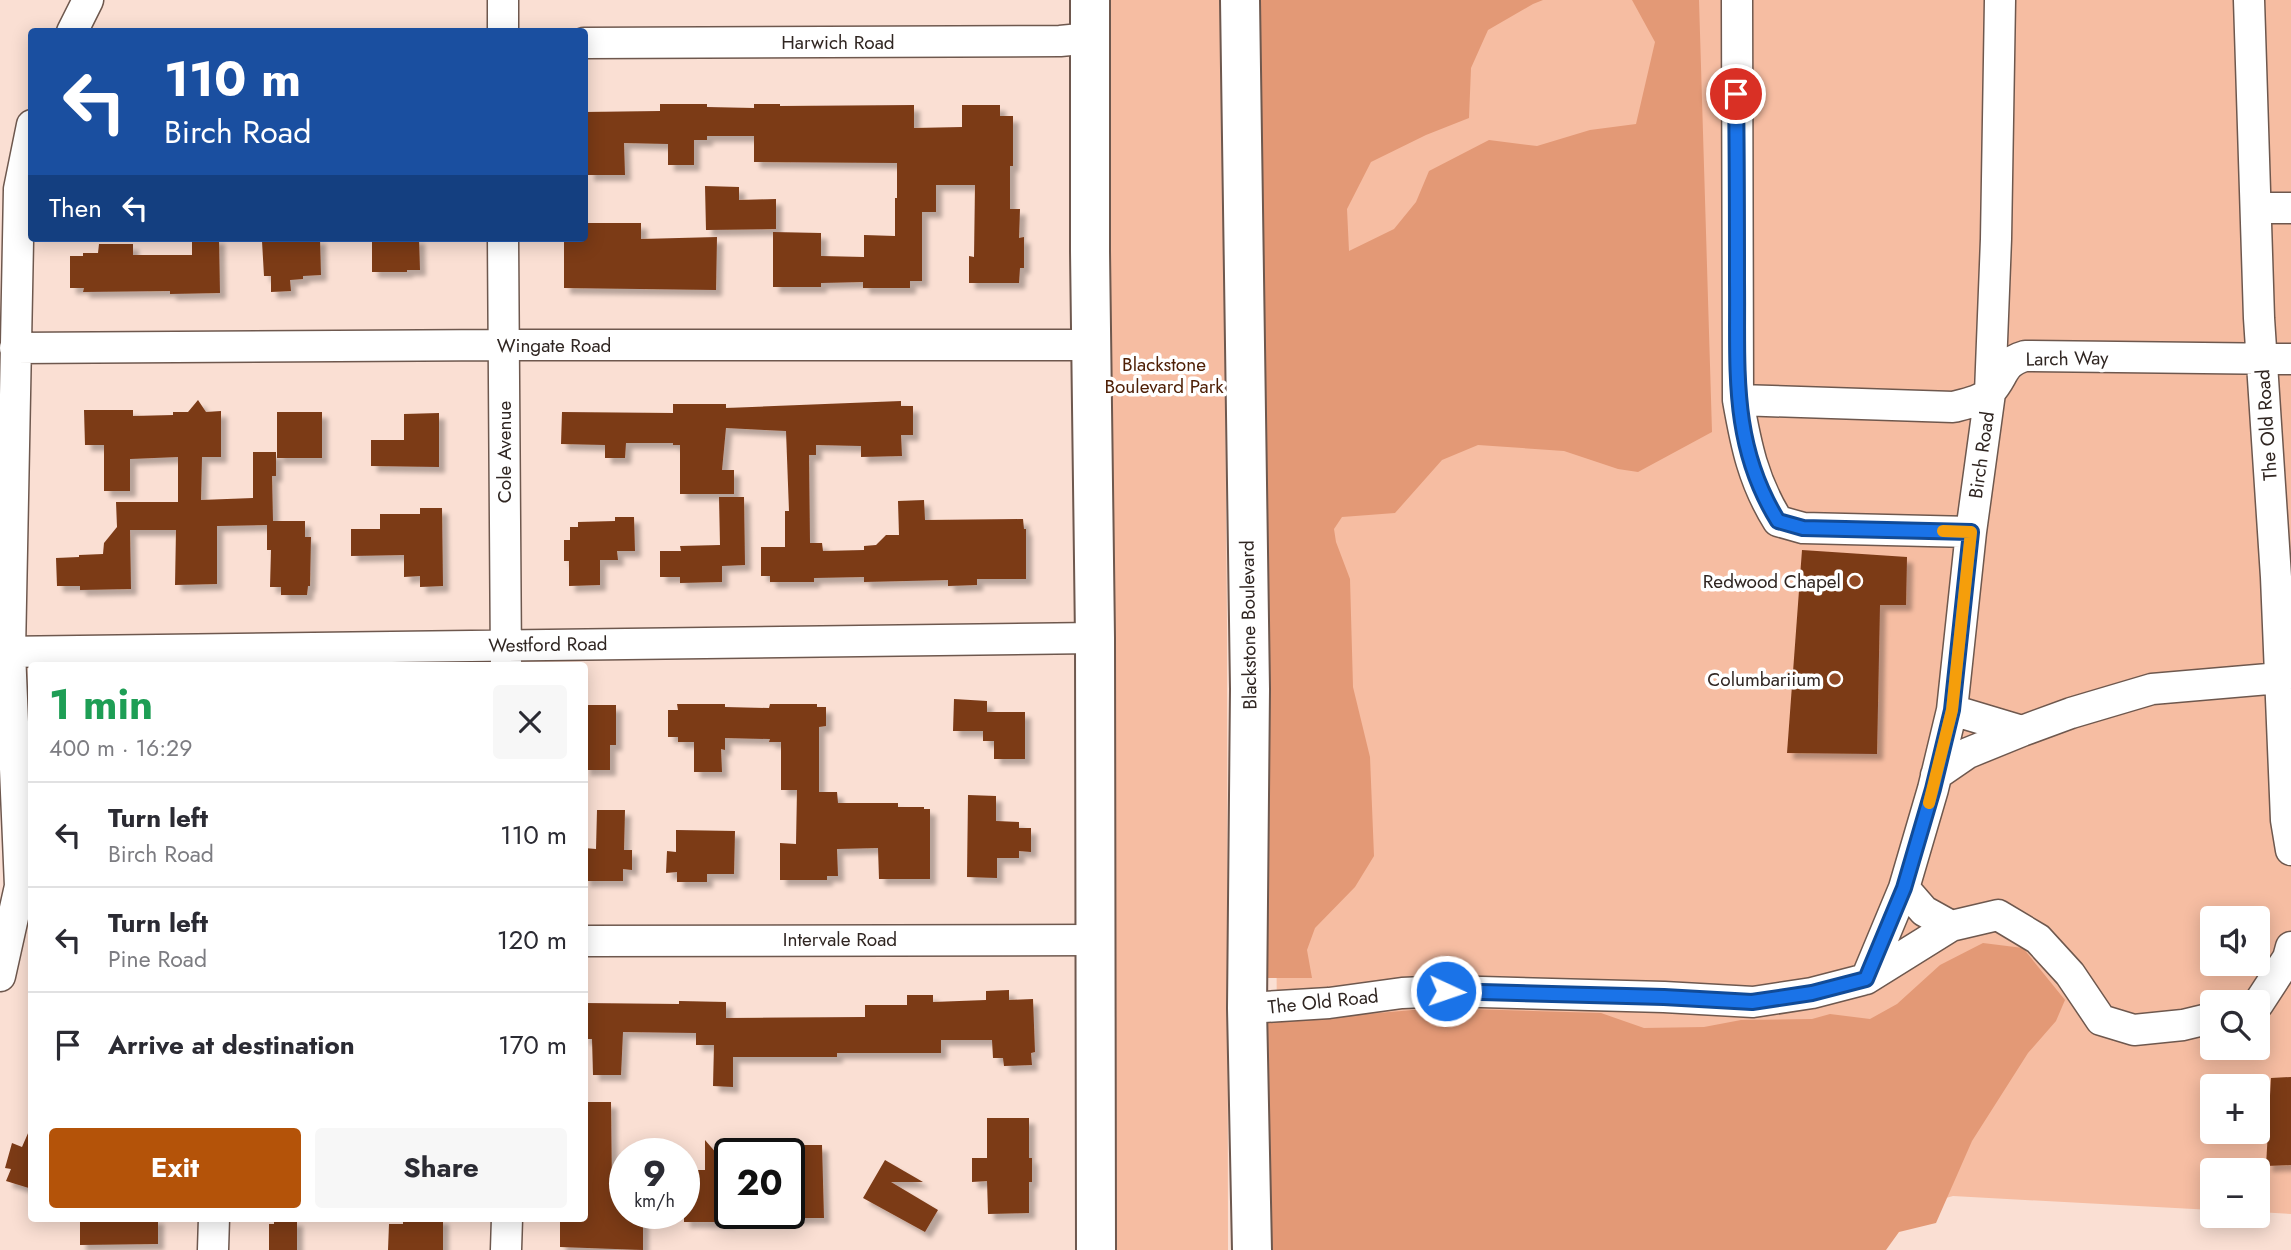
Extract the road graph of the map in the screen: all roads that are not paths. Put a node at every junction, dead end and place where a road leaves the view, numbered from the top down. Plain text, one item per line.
1 (88, 0) edge
2 (503, 0) edge
3 (1090, 0) edge
4 (1240, 0) edge
5 (1737, 0) edge
6 (2000, 0) edge
7 (2249, 0) edge
8 (74, 28) edge
9 (503, 28) edge
10 (1091, 38) junction
11 (588, 43) edge
12 (28, 145) edge
13 (2256, 208) junction
14 (2291, 208) edge
15 (503, 242) edge
16 (503, 345) junction
17 (1093, 345) junction
18 (15, 348) junction
19 (2261, 358) junction
20 (2291, 359) edge
21 (1990, 393) junction
22 (1738, 400) junction
23 (1971, 532) junction
24 (1096, 638) junction
25 (5, 652) edge
26 (506, 655) edge
27 (2280, 678) junction
28 (1952, 710) junction
29 (2022, 731) junction
30 (1937, 775) junction
31 (2291, 850) edge
32 (1904, 888) junction
33 (1951, 926) junction
34 (1096, 940) junction
35 (588, 941) edge
36 (2291, 947) edge
37 (10, 956) edge
38 (1866, 979) junction
39 (2267, 990) edge
40 (1247, 1008) junction
41 (2200, 1020) edge
42 (214, 1222) edge
43 (507, 1222) edge
44 (213, 1250) edge
45 (506, 1250) edge
46 (1096, 1250) edge
47 (1252, 1250) edge

1 - 8 street
2 - 9 street
3 - 10 main road
4 - 40 main road, Blackstone Boulevard
5 - 22 street
6 - 21 street, Birch Road
7 - 13 street, The Old Road
10 - 11 street, Harwich Road
10 - 17 main road
12 - 18 street
13 - 14 street
13 - 19 street, The Old Road
15 - 16 street, Cole Avenue
16 - 17 street, Wingate Road
16 - 18 street, Wingate Road
16 - 26 street, Cole Avenue
17 - 24 main road
18 - 25 street
19 - 20 street, Larch Way
19 - 21 street, Larch Way
19 - 27 street, The Old Road
21 - 22 street
21 - 23 street, Birch Road
22 - 23 street
23 - 28 street, Birch Road
24 - 26 street, Westford Road
24 - 34 main road
25 - 26 street, Westford Road
25 - 37 street
27 - 29 street
27 - 31 street, The Old Road
28 - 29 street
28 - 30 street, Birch Road
29 - 30 street
30 - 32 street, Birch Road
32 - 33 street
32 - 38 street, Birch Road
33 - 38 street, The Old Road
33 - 41 street, The Old Road
34 - 35 street, Intervale Road
34 - 46 main road
36 - 39 street
38 - 40 street, The Old Road
40 - 47 main road, Blackstone Boulevard
42 - 44 street
43 - 45 street

